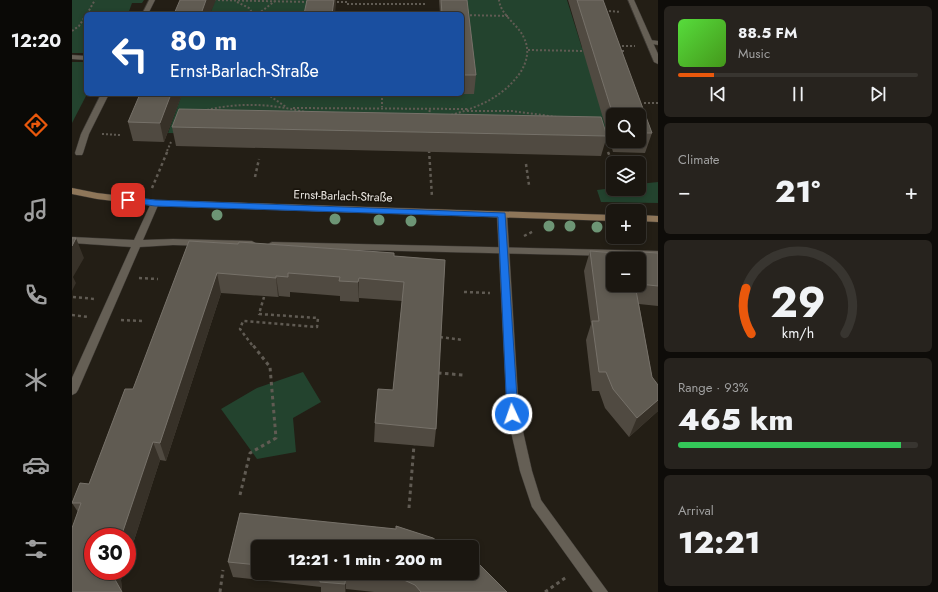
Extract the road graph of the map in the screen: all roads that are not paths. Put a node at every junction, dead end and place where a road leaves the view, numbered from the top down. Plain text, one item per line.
1 (152, 0) edge
2 (631, 0) edge
3 (146, 12) edge
4 (650, 42) junction
5 (658, 43) edge
6 (72, 57) edge
7 (84, 58) edge
8 (658, 62) edge
9 (104, 96) edge
10 (79, 153) dead end
11 (72, 191) edge
12 (155, 203) junction
13 (502, 215) junction
14 (606, 218) edge
15 (646, 218) edge
16 (658, 219) edge
17 (72, 240) edge
18 (137, 244) junction
19 (504, 250) junction
20 (658, 254) edge
21 (72, 390) edge
22 (601, 592) edge

1 - 3 street
2 - 4 street
4 - 5 street
4 - 8 street
6 - 7 street
9 - 10 street
11 - 12 main road, Ernst-Barlach-Straße
12 - 13 main road, Ernst-Barlach-Straße
12 - 18 street
13 - 14 main road, Ernst-Barlach-Straße
13 - 19 street
15 - 16 main road
17 - 18 street
18 - 19 street
18 - 21 street
19 - 20 street
19 - 22 street

